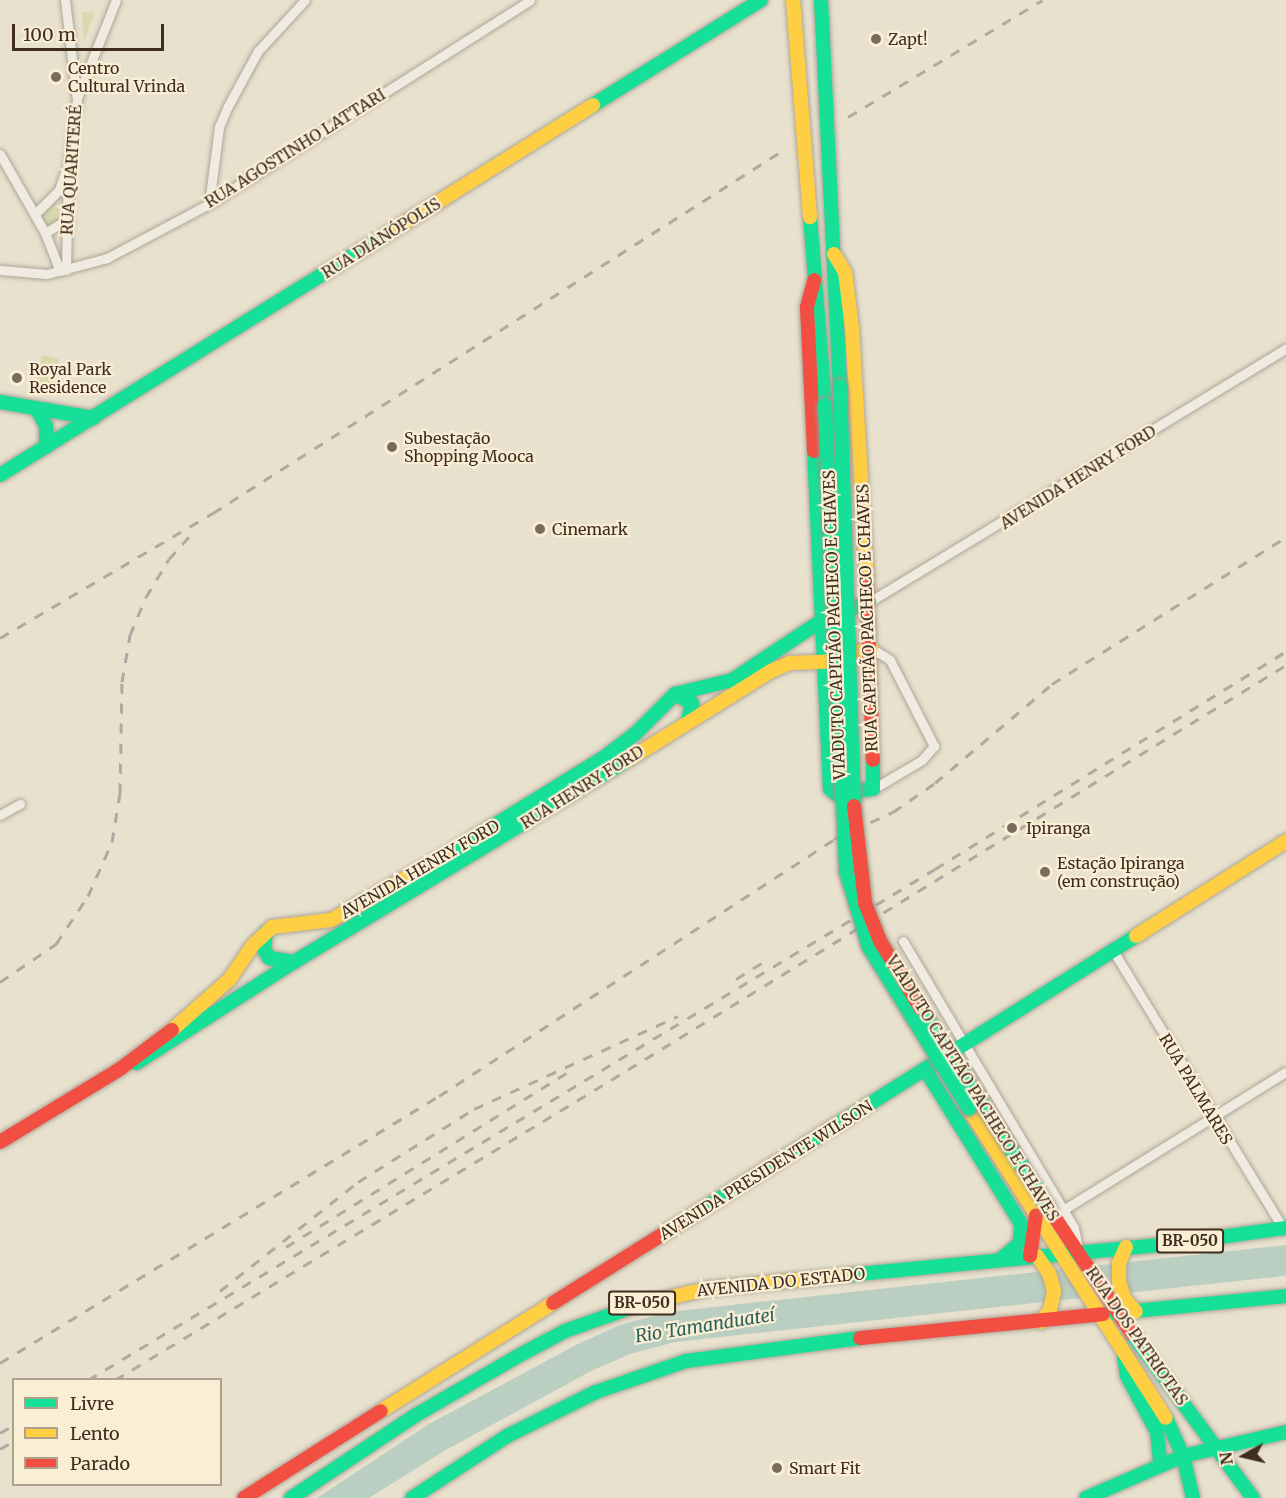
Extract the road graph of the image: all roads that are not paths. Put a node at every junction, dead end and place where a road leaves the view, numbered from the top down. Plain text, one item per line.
1 (65, 0) edge
2 (116, 0) edge
3 (305, 0) edge
4 (530, 0) edge
5 (761, 0) edge
6 (793, 0) edge
7 (815, 0) edge
8 (821, 0) edge
9 (523, 2) edge
10 (819, 20) junction
11 (76, 100) junction
12 (802, 112) junction
13 (825, 116) junction
14 (0, 154) edge
15 (68, 165) junction
16 (209, 204) junction
17 (35, 214) junction
18 (66, 220) junction
19 (45, 233) junction
20 (0, 270) edge
21 (63, 270) junction
22 (814, 273) junction
23 (843, 298) junction
24 (852, 328) junction
25 (1286, 348) edge
26 (840, 385) junction
27 (0, 402) edge
28 (38, 411) junction
29 (94, 418) junction
30 (46, 447) junction
31 (0, 475) edge
32 (869, 603) junction
33 (820, 621) junction
34 (871, 648) junction
35 (824, 662) junction
36 (675, 694) junction
37 (688, 721) junction
38 (873, 789) junction
39 (20, 804) dead end
40 (0, 815) edge
41 (1286, 841) edge
42 (266, 932) junction
43 (903, 941) dead end
44 (1112, 949) junction
45 (294, 962) junction
46 (963, 1045) junction
47 (120, 1069) junction
48 (925, 1069) junction
49 (1286, 1072) edge
50 (1212, 1118) junction
51 (0, 1142) edge
52 (1056, 1210) junction
53 (1035, 1215) junction
54 (1284, 1228) edge
55 (1126, 1248) junction
56 (1078, 1251) junction
57 (1062, 1253) junction
58 (1033, 1256) junction
59 (1001, 1259) junction
60 (1286, 1296) edge
61 (1136, 1312) junction
62 (1118, 1314) junction
63 (1100, 1316) junction
64 (1041, 1322) junction
65 (1123, 1351) junction
66 (1286, 1432) edge
67 (1216, 1448) junction
68 (1183, 1456) junction
69 (1160, 1463) junction
70 (244, 1498) edge
71 (291, 1498) edge
72 (412, 1498) edge
73 (1086, 1498) edge
74 (1193, 1498) edge
75 (1253, 1498) edge

1 - 11 street, RUA QUARITERÉ
2 - 11 street
3 - 16 street
4 - 9 street, RUA AGOSTINHO LATTARI
5 - 29 main road, RUA DIANÓPOLIS
6 - 12 main road
7 - 10 main road
8 - 10 main road, RUA CAPITÃO PACHECO E CHAVES
9 - 16 street, RUA AGOSTINHO LATTARI
10 - 13 main road, RUA CAPITÃO PACHECO E CHAVES
11 - 15 street, RUA QUARITERÉ
12 - 13 main road
12 - 22 main road
13 - 23 main road, RUA CAPITÃO PACHECO E CHAVES
14 - 17 street
15 - 17 street
15 - 18 street, RUA QUARITERÉ
16 - 21 street, RUA AGOSTINHO LATTARI
17 - 19 street
18 - 19 street
18 - 21 street, RUA QUARITERÉ
19 - 21 street
20 - 21 street, RUA AGOSTINHO LATTARI
22 - 23 main road
22 - 33 main road
22 - 53 main road, VIADUTO CAPITÃO PACHECO E CHAVES, bridge
23 - 24 main road, RUA CAPITÃO PACHECO E CHAVES
23 - 26 main road, RUA CAPITÃO PACHECO E CHAVES
24 - 26 main road
24 - 32 main road, RUA CAPITÃO PACHECO E CHAVES
25 - 32 street, AVENIDA HENRY FORD
26 - 52 main road, VIADUTO CAPITÃO PACHECO E CHAVES, bridge
27 - 28 main road
28 - 29 main road
28 - 30 main road
29 - 30 main road, RUA DIANÓPOLIS
30 - 31 main road, RUA DIANÓPOLIS
32 - 33 main road
32 - 34 main road, RUA CAPITÃO PACHECO E CHAVES
33 - 35 main road
33 - 36 main road
34 - 35 main road, RUA HENRY FORD
34 - 38 main road, RUA CAPITÃO PACHECO E CHAVES
34 - 38 street
35 - 37 main road, RUA HENRY FORD
35 - 38 main road
36 - 37 main road
36 - 42 main road, AVENIDA HENRY FORD
37 - 45 main road, RUA HENRY FORD
39 - 40 street
41 - 44 main road, AVENIDA PRESIDENTE WILSON
42 - 45 main road
42 - 47 main road
43 - 46 street
44 - 46 main road, AVENIDA PRESIDENTE WILSON
44 - 50 street, RUA PALMARES
45 - 47 main road, RUA HENRY FORD
46 - 48 main road, AVENIDA PRESIDENTE WILSON
46 - 52 street
47 - 51 main road
48 - 59 main road
48 - 70 main road, AVENIDA PRESIDENTE WILSON
49 - 50 street
50 - 52 street
50 - 54 street, RUA PALMARES
52 - 56 main road, VIADUTO CAPITÃO PACHECO E CHAVES
53 - 57 main road, VIADUTO CAPITÃO PACHECO E CHAVES
53 - 58 main road
54 - 55 main road, AVENIDA DO ESTADO / BR-050
55 - 56 main road, AVENIDA DO ESTADO / BR-050
55 - 61 main road
56 - 57 main road, AVENIDA DO ESTADO / BR-050
56 - 62 main road, RUA DOS PATRIOTAS
57 - 58 main road, AVENIDA DO ESTADO / BR-050
57 - 63 main road, RUA DOS PATRIOTAS
58 - 59 main road, AVENIDA DO ESTADO / BR-050
58 - 64 main road
59 - 71 main road, AVENIDA DO ESTADO / BR-050
60 - 61 main road
61 - 62 main road
62 - 63 main road
62 - 67 main road, RUA DOS PATRIOTAS
63 - 64 main road
63 - 65 main road, RUA DOS PATRIOTAS
64 - 72 main road
65 - 68 main road, RUA DOS PATRIOTAS
65 - 69 main road
66 - 67 main road
67 - 68 main road
67 - 75 main road, RUA DOS PATRIOTAS
68 - 69 main road
68 - 74 main road, RUA DOS PATRIOTAS
69 - 73 main road

